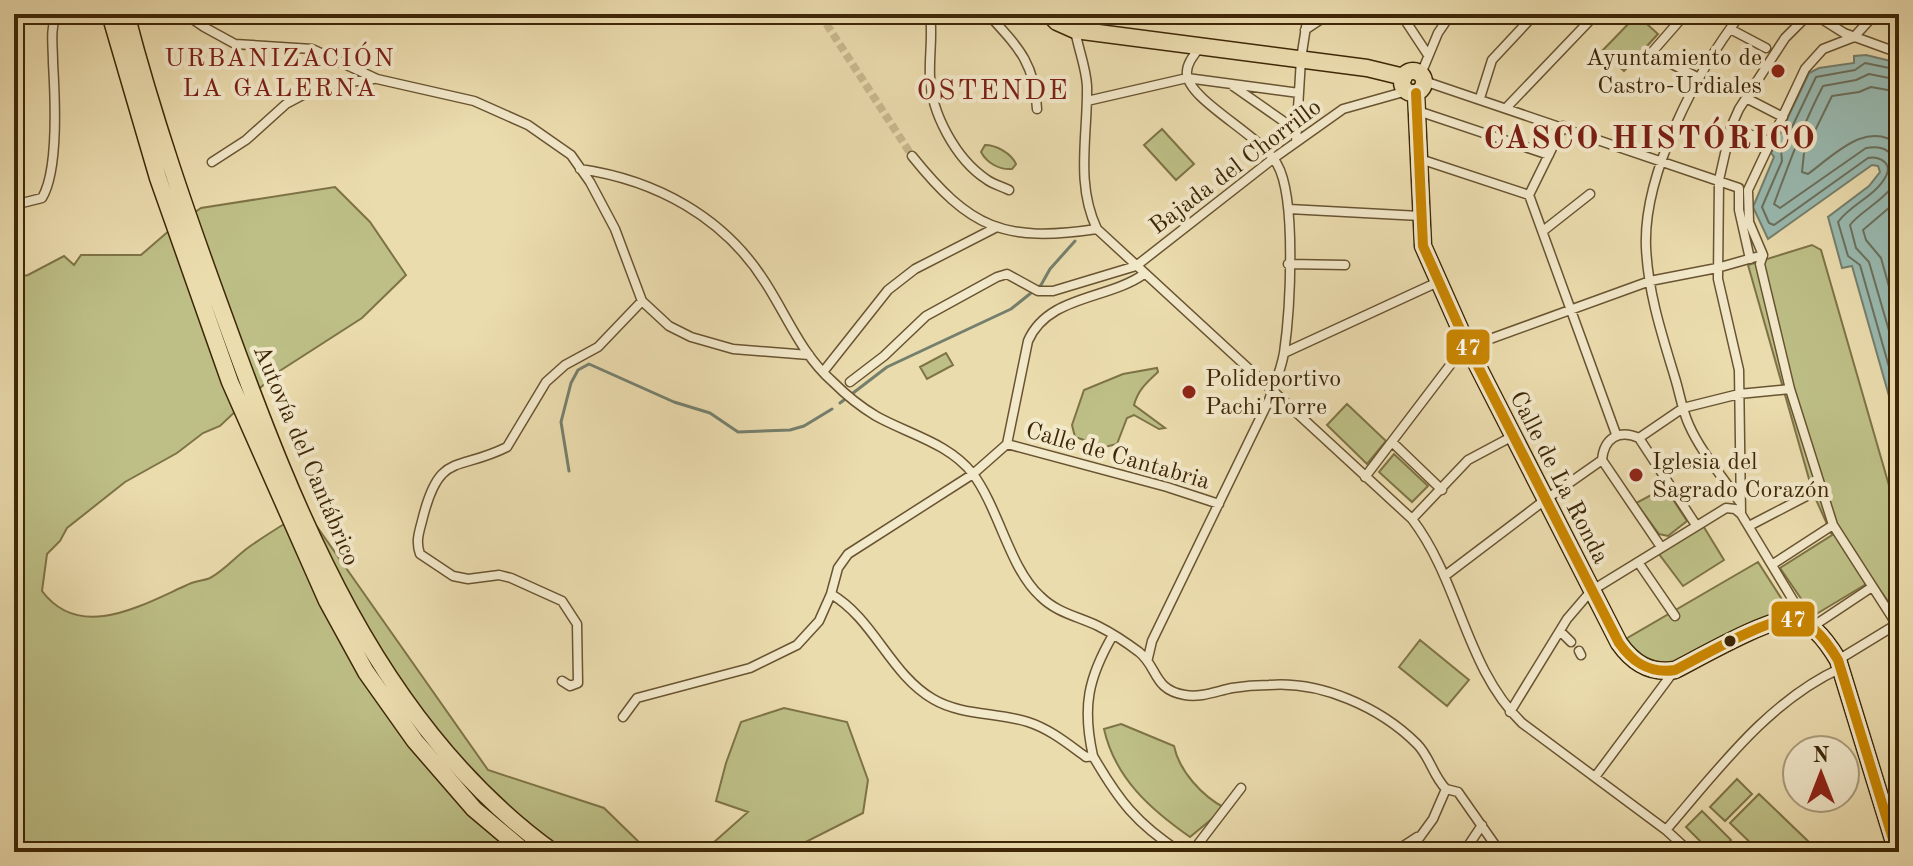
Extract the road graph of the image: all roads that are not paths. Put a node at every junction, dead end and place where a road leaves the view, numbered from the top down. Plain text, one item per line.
1 (56, 14) edge
2 (110, 14) edge
3 (126, 14) edge
4 (185, 14) edge
5 (930, 14) edge
6 (988, 14) edge
7 (1008, 14) edge
8 (1049, 14) edge
9 (1308, 14) edge
10 (1329, 14) edge
11 (1401, 14) edge
12 (1451, 14) edge
13 (1535, 14) edge
14 (1596, 14) edge
15 (1811, 14) edge
16 (1875, 14) edge
17 (1886, 14) edge
18 (1738, 15) edge
19 (1796, 18) edge
20 (1681, 19) dead end
21 (1899, 21) edge
22 (997, 23) junction
23 (1075, 30) junction
24 (1305, 30) junction
25 (1732, 30) junction
26 (1854, 37) junction
27 (1200, 46) junction
28 (1771, 50) junction
29 (1899, 53) edge
30 (1428, 55) junction
31 (1301, 59) junction
32 (1187, 78) junction
33 (1699, 78) junction
34 (377, 79) junction
35 (1415, 83) junction
36 (1229, 84) junction
37 (1299, 93) junction
38 (1480, 98) junction
39 (1746, 98) junction
40 (1087, 101) junction
41 (1507, 107) junction
42 (1037, 109) dead end
43 (1417, 111) junction
44 (1783, 117) junction
45 (1563, 126) junction
46 (1731, 127) junction
47 (1296, 130) junction
48 (1296, 142) junction
49 (1771, 142) junction
50 (1549, 155) junction
51 (912, 156) tunnel mouth
52 (1274, 158) junction
53 (1420, 159) junction
54 (1663, 160) junction
55 (212, 162) dead end
56 (580, 169) junction
57 (1719, 180) junction
58 (1009, 190) dead end
59 (1590, 194) dead end
60 (1529, 195) junction
61 (14, 205) edge
62 (1289, 209) junction
63 (1420, 216) junction
64 (995, 228) junction
65 (1097, 229) junction
66 (1543, 231) junction
67 (1763, 255) junction
68 (1750, 259) junction
69 (1288, 264) junction
70 (1345, 265) dead end
71 (1136, 266) junction
72 (1717, 268) junction
73 (1144, 274) junction
74 (1650, 281) junction
75 (1438, 282) junction
76 (642, 301) junction
77 (1570, 311) junction
78 (1468, 347) junction
79 (1284, 353) junction
80 (809, 355) junction
81 (823, 372) junction
82 (850, 382) dead end
83 (1790, 389) junction
84 (1272, 391) junction
85 (1739, 394) junction
86 (1683, 408) junction
87 (1616, 434) junction
88 (1513, 436) junction
89 (1639, 438) junction
90 (1392, 442) junction
91 (1007, 444) junction
92 (1602, 460) junction
93 (973, 474) junction
94 (1365, 477) junction
95 (1820, 489) junction
96 (1442, 490) junction
97 (1545, 500) junction
98 (1739, 501) junction
99 (1219, 504) junction
100 (1741, 514) junction
101 (1412, 519) junction
102 (1696, 525) junction
103 (1833, 525) junction
104 (1749, 526) junction
105 (1661, 547) junction
106 (1638, 562) junction
107 (1773, 564) junction
108 (1446, 575) junction
109 (1872, 587) junction
110 (1591, 591) junction
111 (831, 594) junction
112 (1675, 616) dead end
113 (1804, 623) junction
114 (1898, 626) edge
115 (1560, 631) junction
116 (1113, 635) junction
117 (1571, 642) dead end
118 (1148, 658) junction
119 (1840, 664) junction
120 (1675, 670) junction
121 (562, 681) dead end
122 (1510, 712) junction
123 (623, 717) dead end
124 (1093, 756) junction
125 (1595, 777) junction
126 (1241, 788) dead end
127 (1446, 789) junction
128 (1482, 825) junction
129 (1666, 830) junction
130 (1421, 835) junction
131 (525, 852) edge
132 (553, 852) edge
133 (1180, 852) edge
134 (1192, 852) edge
135 (1394, 852) edge
136 (1409, 852) edge
137 (1464, 852) edge
138 (1500, 852) edge
139 (1690, 852) edge
140 (1897, 852) edge

1 - 61 street
2 - 131 highway, Autovía del Cantábrico
3 - 132 highway, Autovía del Cantábrico
4 - 34 street
5 - 58 street
6 - 22 street
7 - 22 street
8 - 23 highway
9 - 24 street
10 - 24 street
11 - 30 street
12 - 30 street
13 - 38 street
14 - 41 street
15 - 19 street
15 - 26 street
16 - 26 street
17 - 21 street
18 - 25 street
19 - 28 street
20 - 33 street
22 - 42 street
23 - 27 highway
23 - 40 street
24 - 31 street
25 - 28 street
25 - 33 street
26 - 29 street
26 - 44 street
27 - 31 highway
27 - 32 street
28 - 39 street
30 - 35 street
31 - 35 highway
31 - 37 street
32 - 36 street
32 - 40 street
32 - 52 street
33 - 54 street
34 - 55 street
34 - 56 street
35 - 38 street
35 - 43 highway, Calle de La Ronda
35 - 48 street, Bajada del Chorrillo
36 - 37 street
36 - 47 street
37 - 47 street
38 - 41 street
39 - 44 street
39 - 46 street
40 - 65 street
41 - 45 street
43 - 50 street
43 - 53 highway, Calle de La Ronda
44 - 49 street
45 - 50 street
45 - 54 street
46 - 49 street
46 - 57 street
47 - 48 street
48 - 52 street, Bajada del Chorrillo
49 - 67 street
50 - 60 street
51 - 64 street
52 - 62 street
52 - 71 street, Bajada del Chorrillo
53 - 60 street
53 - 63 highway, Calle de La Ronda
54 - 57 street
54 - 74 street
56 - 76 street
56 - 80 street
57 - 68 street
57 - 72 street
59 - 66 street
60 - 66 street
62 - 63 street
62 - 69 street
63 - 75 highway, Calle de La Ronda
64 - 65 street
64 - 81 street
65 - 71 street
66 - 77 street
67 - 68 street
67 - 83 street
68 - 72 street
69 - 70 street
69 - 79 street
71 - 73 street
71 - 82 street
72 - 74 street
72 - 85 street
73 - 84 street
73 - 91 street
74 - 77 street
74 - 86 street
75 - 78 highway, Calle de La Ronda
75 - 79 street
76 - 80 street
76 - 121 street
77 - 78 street
77 - 87 street
78 - 88 highway, Calle de La Ronda
78 - 90 street
79 - 84 street
80 - 81 street
81 - 93 street
83 - 85 street
83 - 95 street
84 - 94 street
84 - 99 street
85 - 86 street
85 - 98 street
86 - 89 street
86 - 98 street
87 - 89 street
87 - 92 street
88 - 96 street
88 - 97 highway, Calle de La Ronda
89 - 102 street
90 - 94 street
90 - 96 street
91 - 93 street
91 - 99 street, Calle de Cantabria
92 - 97 street
92 - 105 street
93 - 111 street
93 - 116 street
94 - 101 street
95 - 103 street
95 - 104 street
96 - 101 street
97 - 108 street
97 - 110 highway, Calle de La Ronda
98 - 100 street
99 - 118 street
100 - 102 street
100 - 104 street
101 - 108 street
102 - 105 street
103 - 107 street
103 - 109 street
104 - 107 street
105 - 106 street
106 - 110 street
106 - 112 street
107 - 113 street
108 - 122 street
109 - 113 street
109 - 114 street
110 - 115 street
110 - 120 highway, Calle de La Ronda
111 - 123 street
111 - 124 street
113 - 119 highway
113 - 120 highway
114 - 119 street
115 - 117 street
115 - 122 street
116 - 118 street
116 - 124 street
118 - 127 street
119 - 129 street
119 - 140 highway
120 - 125 street
122 - 125 street
124 - 133 street
125 - 129 street
126 - 134 street
127 - 128 street
127 - 130 street
128 - 137 street
128 - 138 street
129 - 139 street
130 - 135 street
130 - 136 street

